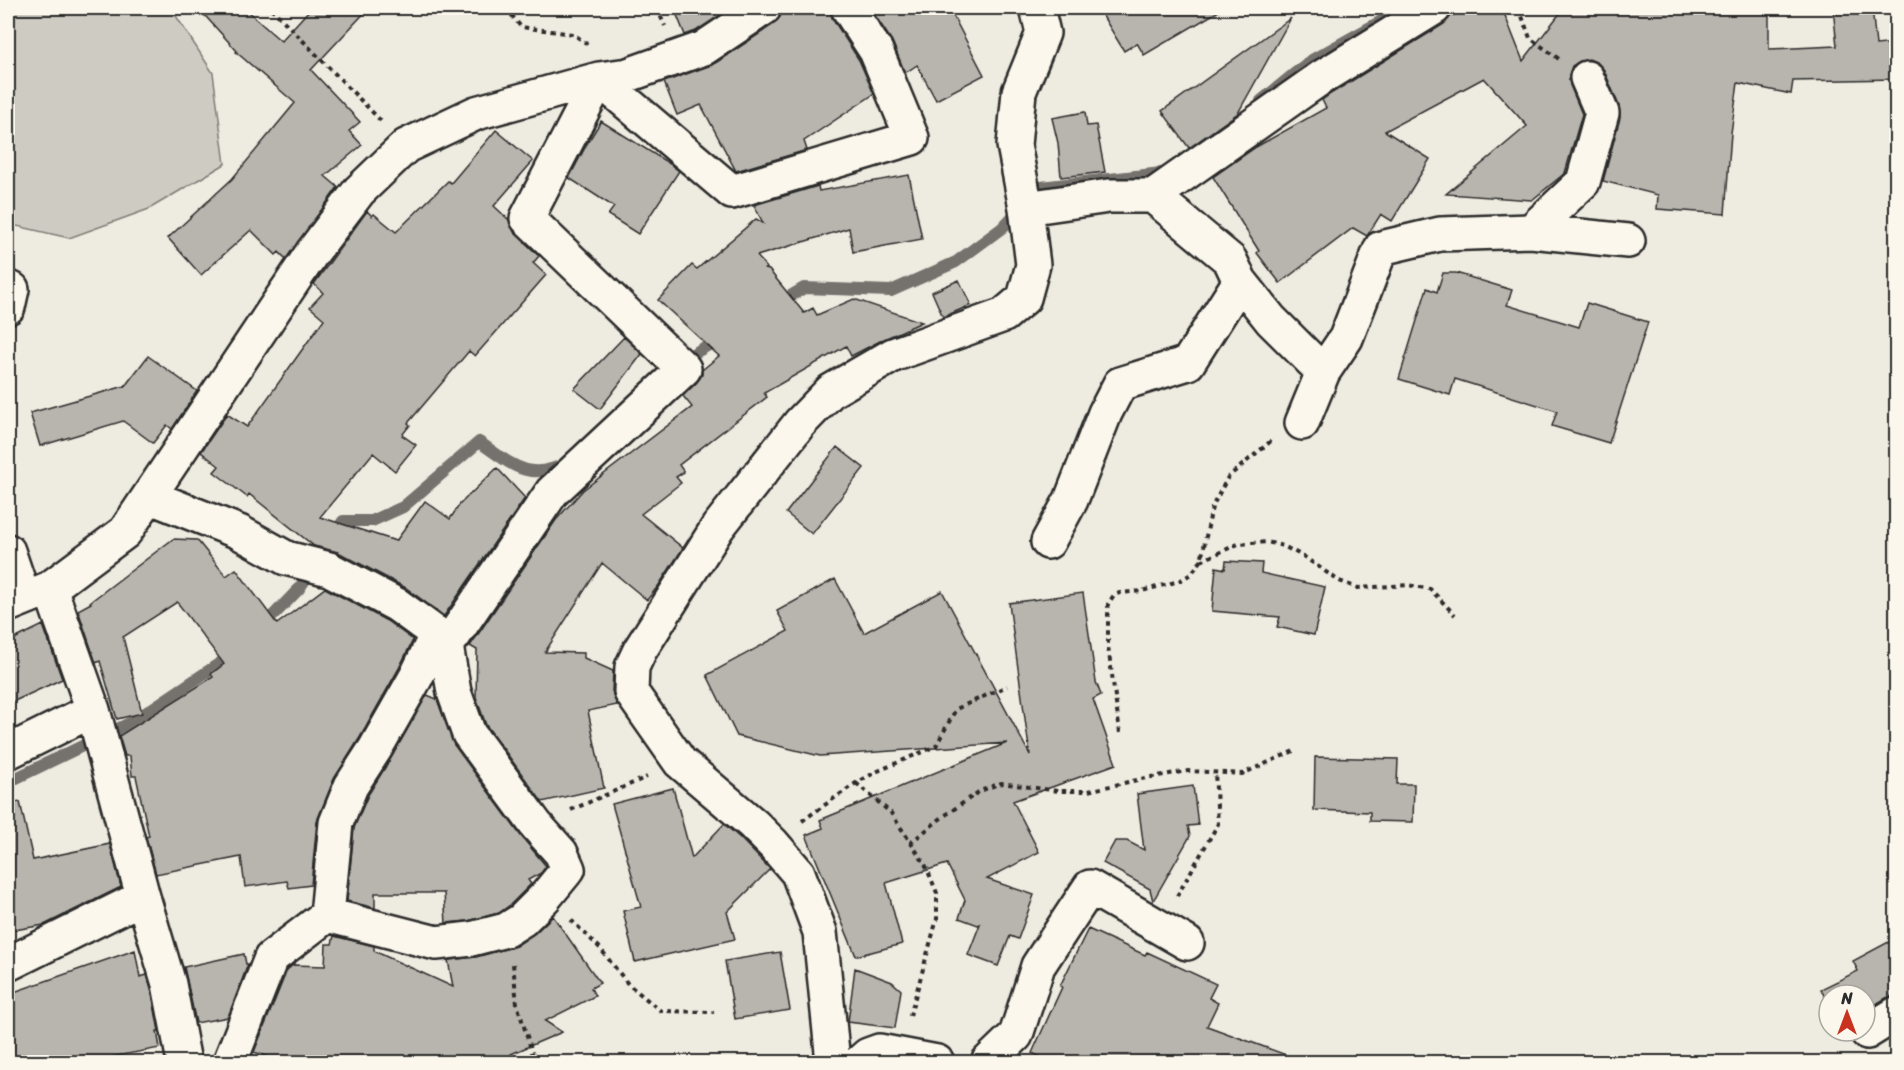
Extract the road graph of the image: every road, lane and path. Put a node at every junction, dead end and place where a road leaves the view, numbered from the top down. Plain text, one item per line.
1 (271, 8) edge
2 (506, 8) edge
3 (764, 8) edge
4 (848, 8) edge
5 (1037, 8) edge
6 (1434, 8) edge
7 (1519, 8) edge
8 (1896, 30) edge
9 (1890, 31) dead end
10 (614, 77) junction
11 (1587, 78) joint
12 (406, 146) junction
13 (1154, 196) junction
14 (1026, 207) junction
15 (1531, 231) junction
16 (1628, 241) dead end
17 (1240, 281) junction
18 (1323, 372) junction
19 (1302, 423) joint
20 (151, 497) junction
21 (1048, 542) dead end
22 (8, 551) edge
23 (1201, 561) junction
24 (27, 597) edge
25 (1455, 615) dead end
26 (445, 640) junction
27 (1007, 686) dead end
28 (93, 710) junction
29 (1120, 733) dead end
30 (1296, 750) dead end
31 (8, 752) edge
32 (681, 762) junction
33 (1215, 772) junction
34 (856, 783) junction
35 (536, 825) junction
36 (910, 843) junction
37 (773, 844) junction
38 (143, 897) junction
39 (545, 897) junction
40 (327, 915) junction
41 (509, 927) junction
42 (1159, 927) junction
43 (1187, 943) dead end
44 (8, 964) edge
45 (714, 1012) dead end
46 (1896, 1014) edge
47 (1877, 1026) edge
48 (899, 1055) junction
49 (184, 1062) edge
50 (230, 1062) edge
51 (535, 1062) edge
52 (833, 1062) edge
53 (860, 1062) edge
54 (937, 1062) edge
55 (988, 1062) edge

1 - 12 path
2 - 10 path
3 - 10 street
4 - 10 street
5 - 14 street
6 - 13 street
7 - 11 path
8 - 9 path
10 - 12 street
10 - 26 street
11 - 15 street
12 - 20 street
13 - 14 street
13 - 17 street
14 - 32 street
15 - 16 street
15 - 18 street
17 - 18 street
17 - 21 street
18 - 19 street
19 - 23 path
20 - 24 street
20 - 26 street
22 - 24 street
23 - 25 path
23 - 29 path
24 - 28 street
26 - 35 street
26 - 40 street
27 - 34 path
28 - 31 street
28 - 38 street
30 - 33 path
32 - 35 path
32 - 37 street
33 - 36 path
33 - 42 path
34 - 36 path
34 - 37 path
35 - 39 street
36 - 48 path
37 - 52 street
38 - 44 street
38 - 49 street
39 - 41 street
39 - 45 path
40 - 41 street
40 - 50 street
41 - 51 path
42 - 43 street
42 - 55 street
46 - 47 street
48 - 53 street
48 - 54 street

